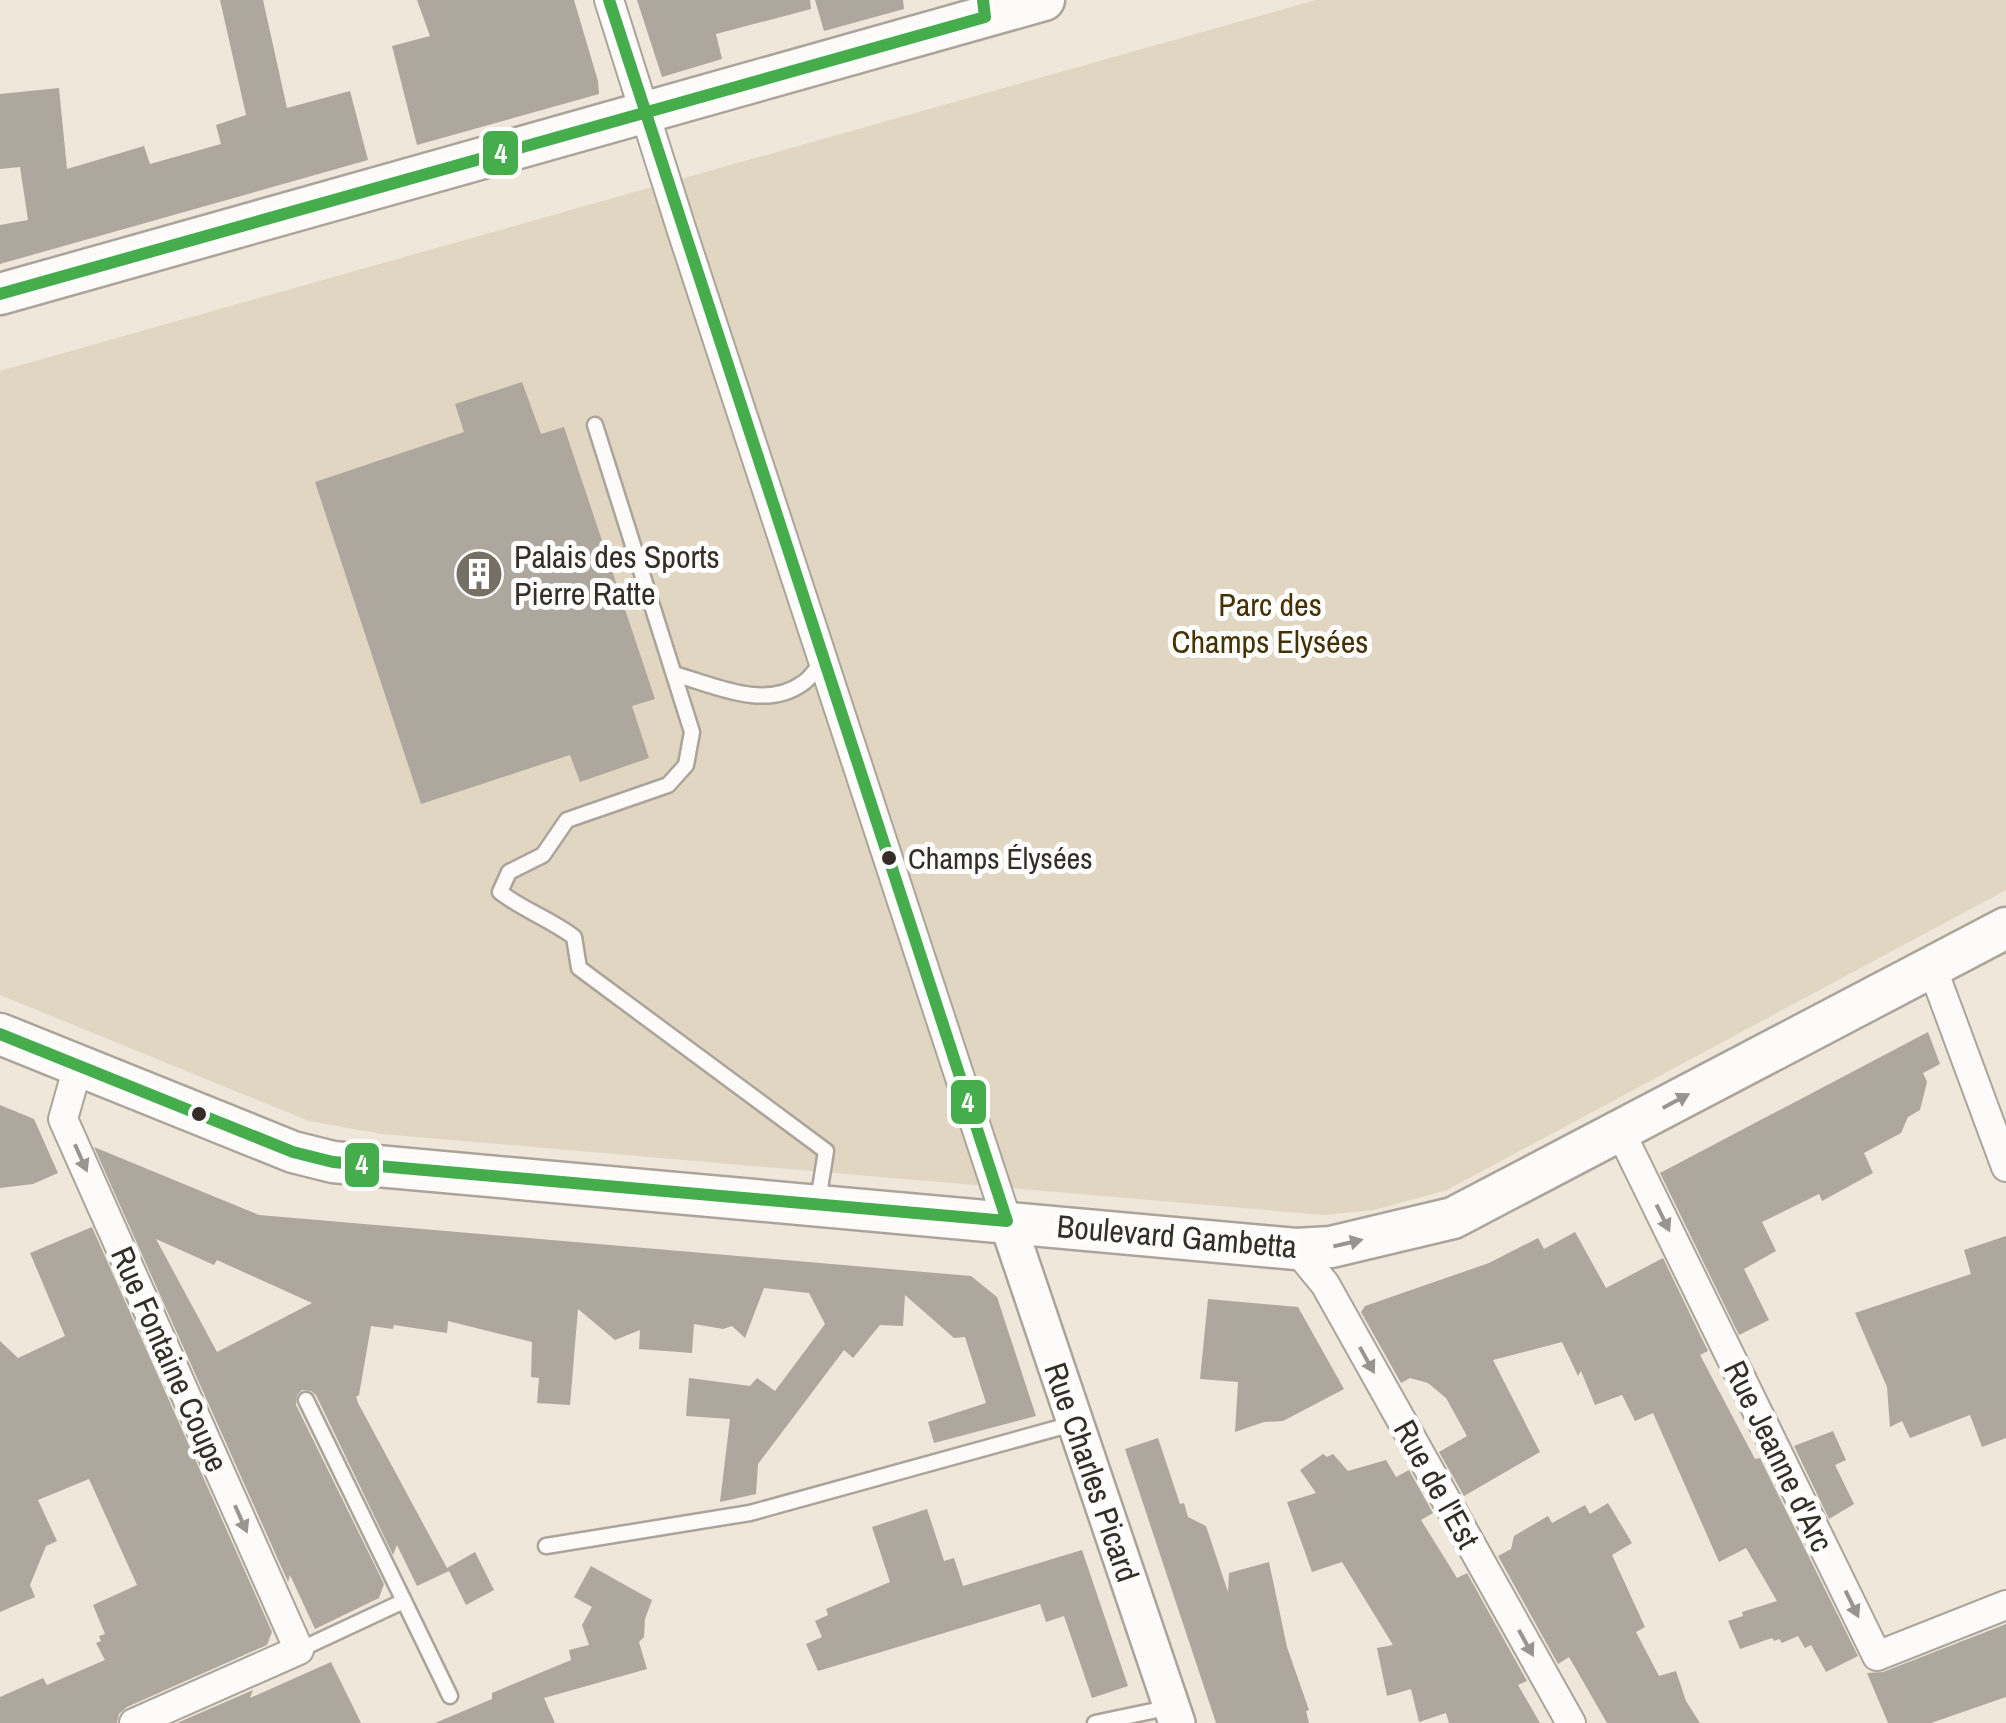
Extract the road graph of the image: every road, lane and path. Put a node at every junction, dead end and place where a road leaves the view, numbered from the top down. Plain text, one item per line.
1 (610, 0) edge
2 (1044, 0) edge
3 (984, 8) edge
4 (646, 112) junction
5 (0, 294) edge
6 (595, 425) dead end
7 (824, 659) junction
8 (674, 674) junction
9 (2006, 928) edge
10 (1932, 967) junction
11 (1, 1036) edge
12 (78, 1066) junction
13 (1620, 1130) junction
14 (2006, 1166) edge
15 (818, 1205) junction
16 (1008, 1221) junction
17 (1296, 1249) junction
18 (306, 1400) dead end
19 (1077, 1423) junction
20 (546, 1546) dead end
21 (404, 1601) junction
22 (2006, 1605) edge
23 (300, 1650) junction
24 (450, 1696) dead end
25 (1174, 1715) edge
26 (134, 1723) edge
27 (1095, 1723) edge
28 (1571, 1723) edge

1 - 4 street
2 - 3 main road
3 - 4 main road
4 - 5 main road
4 - 7 street
6 - 8 lane
7 - 8 lane
7 - 16 street
8 - 15 lane
9 - 10 main road, Boulevard Gambetta
13 -> 10 main road, Boulevard Gambetta
10 - 14 street
11 - 12 main road, Boulevard Gambetta
12 - 15 main road, Boulevard Gambetta
12 -> 23 street, Rue Fontaine Coupe
17 -> 13 main road, Boulevard Gambetta
13 -> 22 street, Rue Jeanne d'Arc
15 - 16 main road, Boulevard Gambetta
16 - 17 main road, Boulevard Gambetta
16 - 19 street, Rue Charles Picard
17 -> 28 street, Rue de l'Est
18 - 21 lane
19 - 20 lane
19 - 25 street, Rue Charles Picard
21 - 23 lane
21 - 24 lane
23 - 26 street
25 - 27 lane

